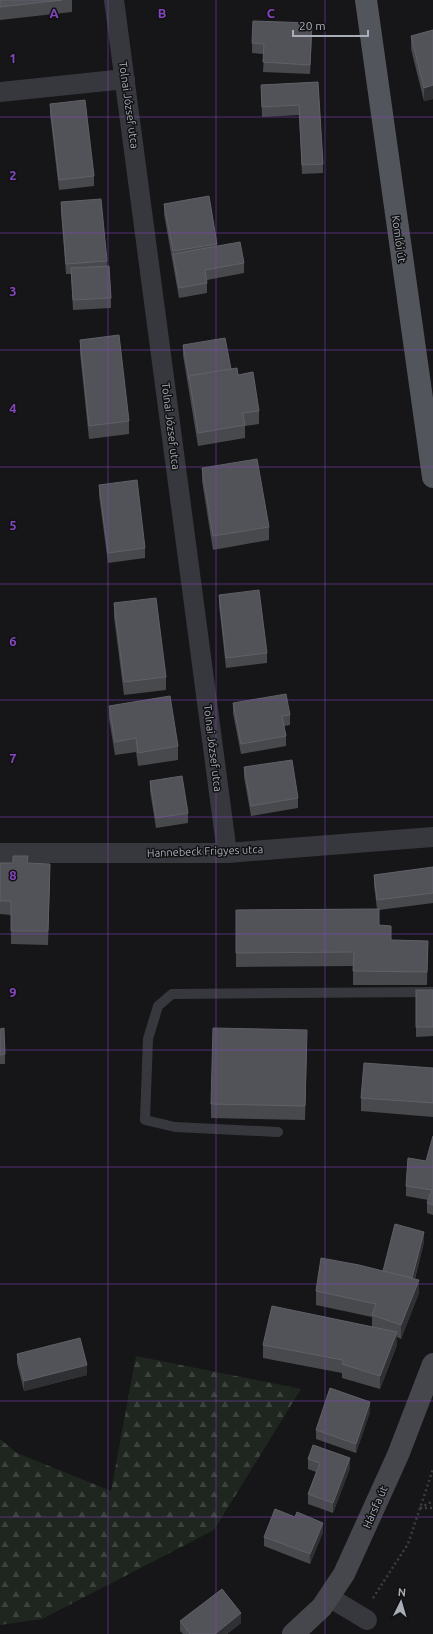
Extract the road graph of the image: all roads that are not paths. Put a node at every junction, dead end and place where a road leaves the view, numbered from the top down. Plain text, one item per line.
1 (114, 0) edge
2 (366, 0) edge
3 (125, 79) junction
4 (0, 92) edge
5 (433, 478) edge
6 (433, 837) edge
7 (0, 853) edge
8 (227, 853) junction
9 (433, 992) edge
10 (278, 1132) dead end
11 (433, 1364) edge
12 (329, 1597) junction
13 (364, 1618) road end
14 (293, 1634) edge

1 - 3 street, Tolnai József utca
2 - 5 main road, Komlói út
3 - 4 street
3 - 8 street, Tolnai József utca
6 - 8 street, Hannebeck Frigyes utca
7 - 8 street, Hannebeck Frigyes utca
9 - 10 lane
11 - 12 street, Hársfa út
12 - 13 street
12 - 14 street, Hársfa út

